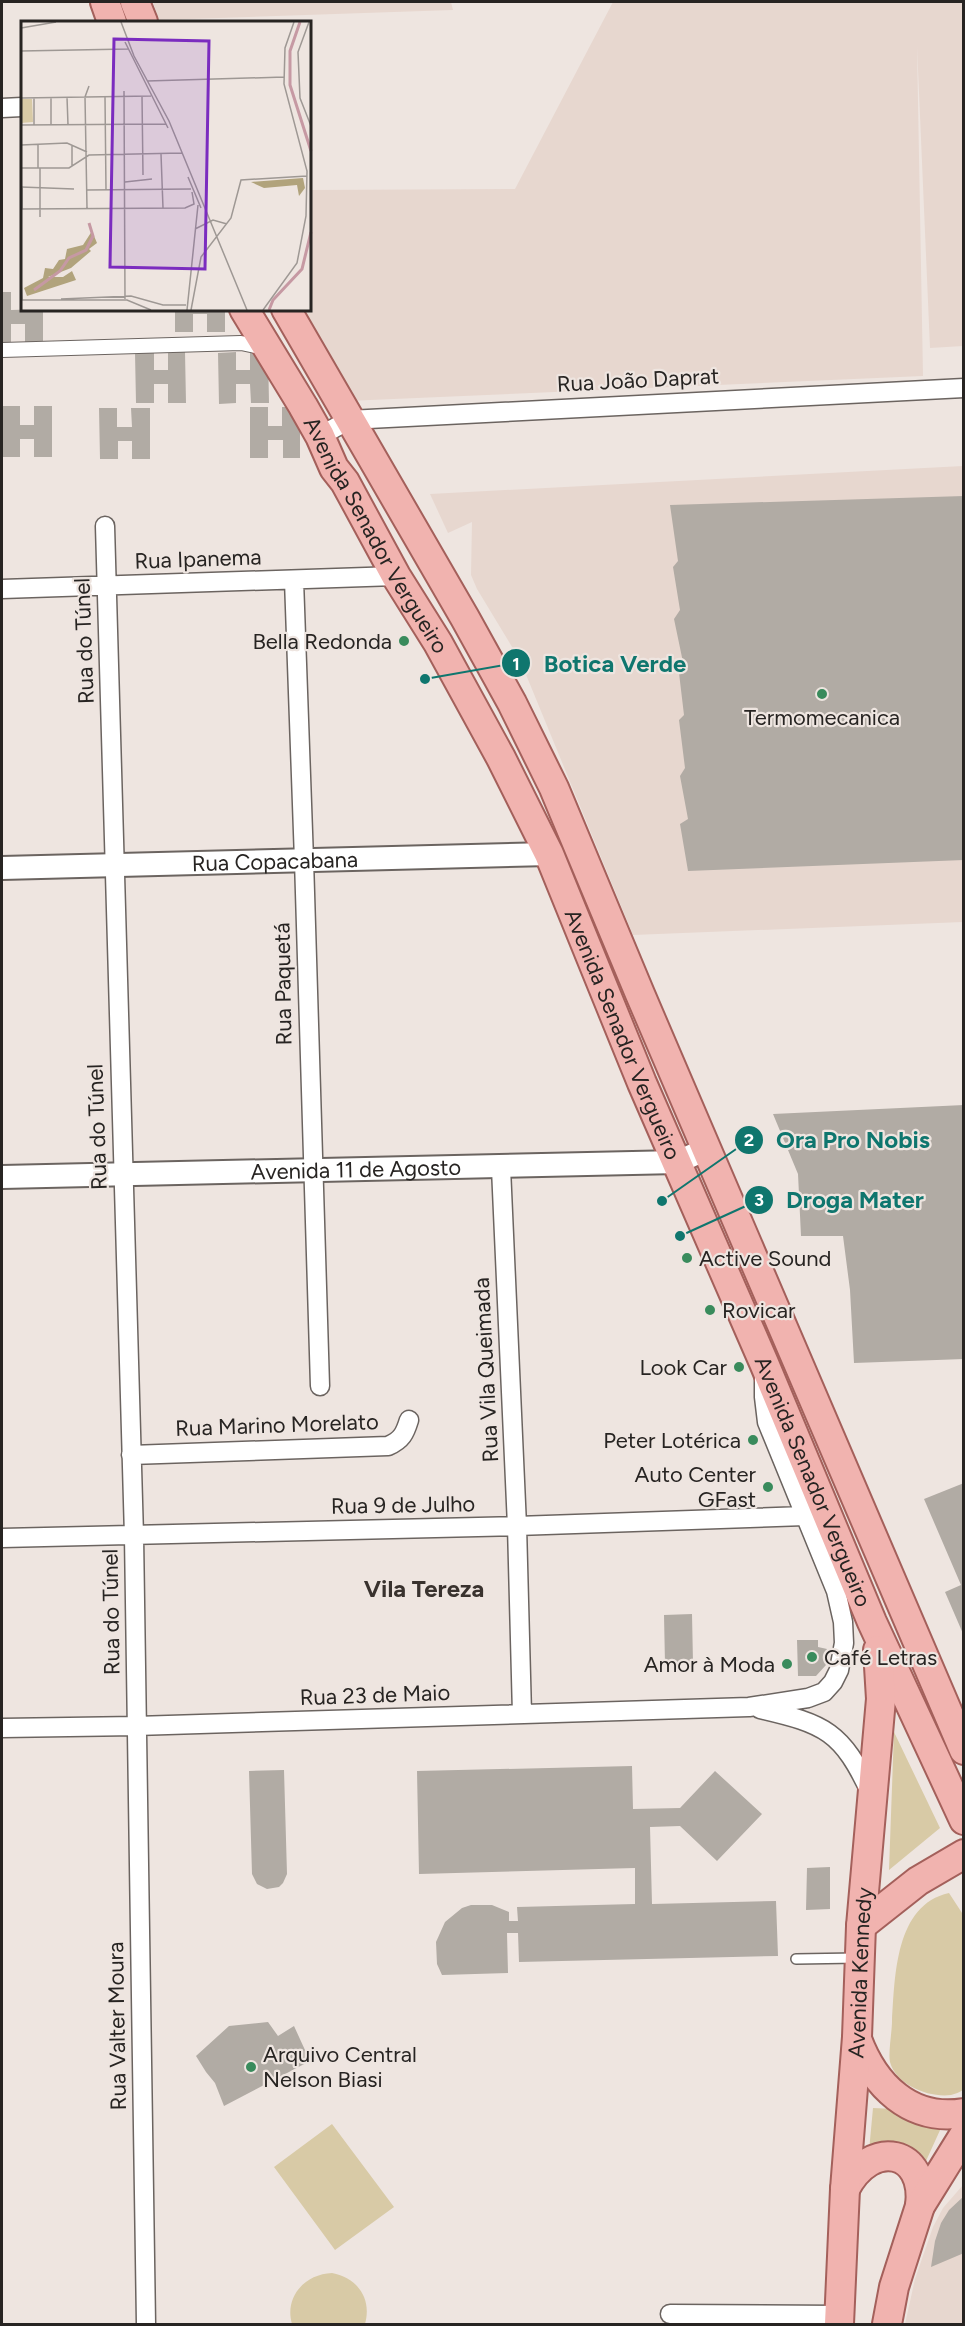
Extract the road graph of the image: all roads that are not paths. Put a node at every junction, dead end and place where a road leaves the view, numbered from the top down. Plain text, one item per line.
1 (105, 2) edge
2 (135, 2) edge
3 (112, 21) edge
4 (143, 21) edge
5 (21, 107) edge
6 (2, 108) edge
7 (245, 310) edge
8 (287, 310) edge
9 (266, 348) junction
10 (2, 350) edge
11 (963, 388) edge
12 (349, 420) junction
13 (320, 436) junction
14 (105, 526) dead end
15 (396, 576) junction
16 (294, 580) junction
17 (106, 585) junction
18 (2, 589) edge
19 (549, 854) junction
20 (304, 860) junction
21 (114, 865) junction
22 (2, 868) edge
23 (706, 1149) junction
24 (678, 1162) junction
25 (501, 1168) junction
26 (312, 1171) junction
27 (123, 1174) junction
28 (2, 1177) edge
29 (764, 1363) junction
30 (320, 1386) dead end
31 (409, 1420) dead end
32 (131, 1455) junction
33 (805, 1516) junction
34 (516, 1526) junction
35 (134, 1536) junction
36 (2, 1538) edge
37 (872, 1622) junction
38 (749, 1707) junction
39 (522, 1714) junction
40 (136, 1726) junction
41 (2, 1728) edge
42 (963, 1750) edge
43 (872, 1798) junction
44 (963, 1820) edge
45 (963, 1854) edge
46 (861, 1926) junction
47 (860, 1958) junction
48 (796, 1959) dead end
49 (857, 2037) junction
50 (963, 2113) edge
51 (963, 2135) edge
52 (963, 2163) edge
53 (846, 2189) junction
54 (923, 2202) junction
55 (670, 2314) dead end
56 (839, 2320) edge
57 (147, 2325) edge
58 (887, 2325) edge

1 - 3 main road
2 - 4 main road
5 - 6 street
7 - 9 main road, Avenida Senador Vergueiro
8 - 12 main road, Avenida Senador Vergueiro
9 - 10 street
9 - 13 main road, Avenida Senador Vergueiro
11 - 12 street, Rua João Daprat
12 - 13 street, Rua João Daprat
12 - 23 main road, Avenida Senador Vergueiro
13 - 15 main road, Avenida Senador Vergueiro
14 - 17 street, Rua do Túnel
15 - 16 street, Rua Ipanema
15 - 19 main road, Avenida Senador Vergueiro
16 - 17 street, Rua Ipanema
16 - 20 street, Rua Paquetá
17 - 18 street, Rua Ipanema
17 - 21 street, Rua do Túnel
19 - 20 street, Rua Copacabana
19 - 24 main road, Avenida Senador Vergueiro
20 - 21 street, Rua Copacabana
20 - 26 street, Rua Paquetá
21 - 22 street, Rua Copacabana
21 - 27 street, Rua do Túnel
23 - 24 street, Avenida 11 de Agosto
23 - 42 main road, Avenida Senador Vergueiro
24 - 25 street, Avenida 11 de Agosto
24 - 29 main road, Avenida Senador Vergueiro
25 - 26 street, Avenida 11 de Agosto
25 - 34 street, Rua Vila Queimada
26 - 27 street, Avenida 11 de Agosto
26 - 30 street, Rua Paquetá
27 - 28 street, Avenida 11 de Agosto
27 - 32 street, Rua do Túnel
29 - 33 street
29 - 37 main road, Avenida Senador Vergueiro
31 - 32 street, Rua Marino Morelato
32 - 35 street, Rua do Túnel
33 - 34 street, Rua 9 de Julho
33 - 38 street, Rua 23 de Maio
34 - 35 street, Rua 9 de Julho
34 - 39 street, Rua Vila Queimada
35 - 36 street, Rua 9 de Julho
35 - 40 street, Rua do Túnel
37 - 43 main road, Avenida Kennedy
37 - 44 main road, Avenida Senador Vergueiro
38 - 39 street, Rua 23 de Maio
38 - 43 street, Rua 23 de Maio
39 - 40 street, Rua 23 de Maio
40 - 41 street, Rua 23 de Maio
40 - 57 street, Rua Valter Moura
43 - 46 main road, Avenida Kennedy
45 - 46 main road
46 - 47 main road, Avenida Kennedy
47 - 48 lane
47 - 49 main road, Avenida Kennedy
49 - 50 main road
49 - 53 main road, Avenida Kennedy
51 - 54 main road
52 - 54 main road
53 - 54 main road
53 - 56 main road, Avenida Kennedy
54 - 58 main road
55 - 56 street

